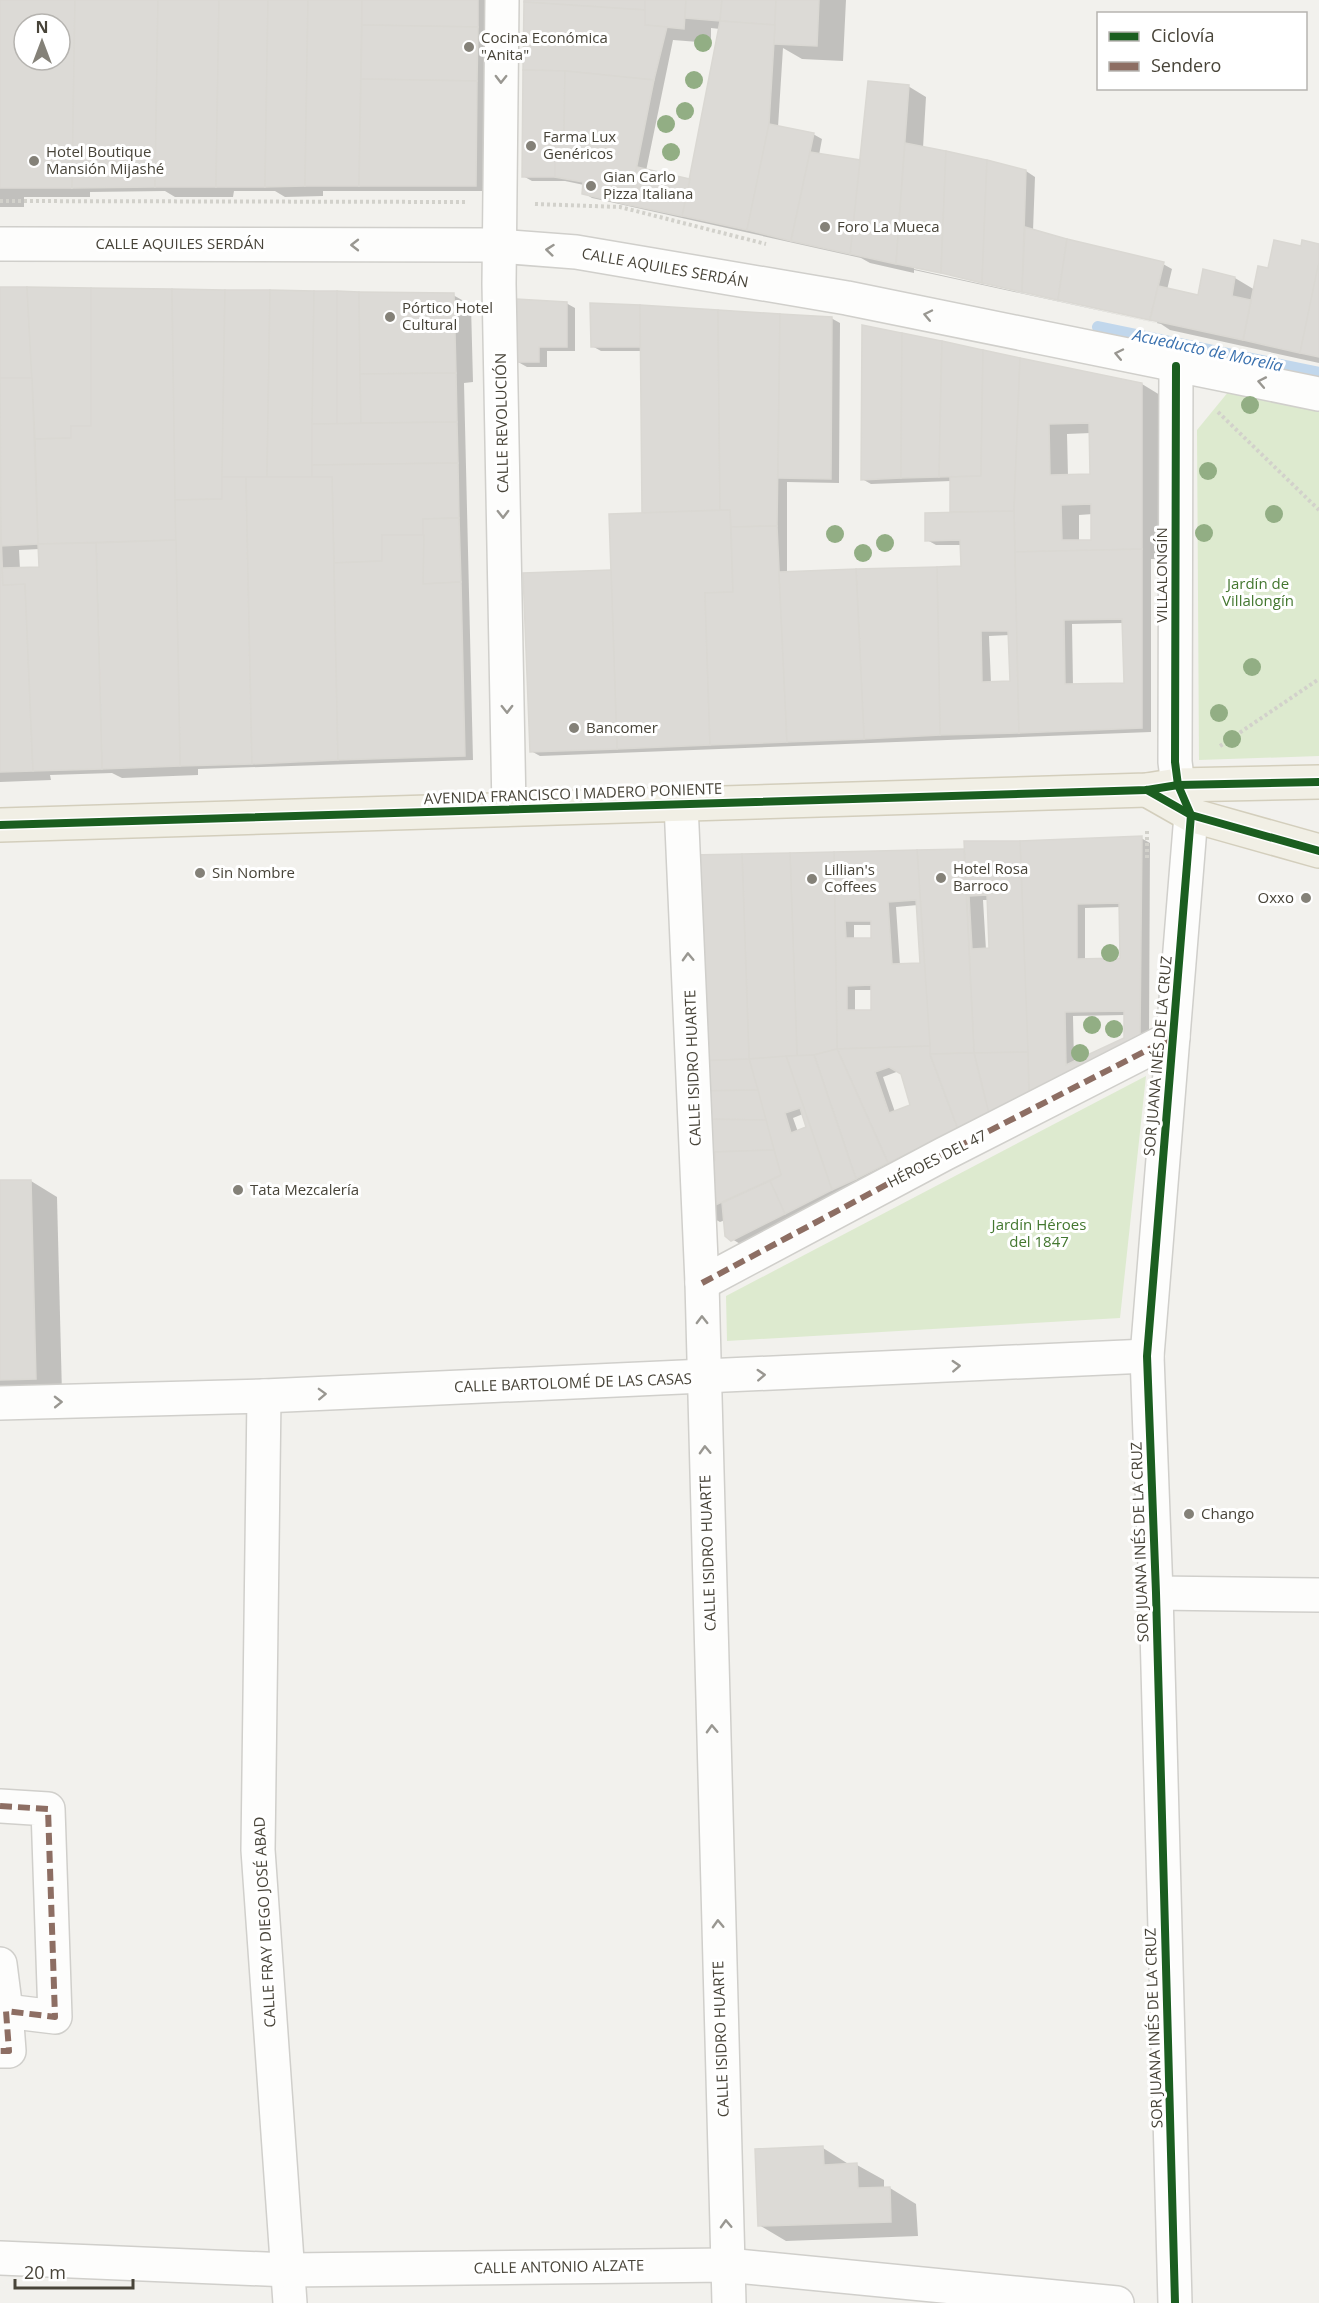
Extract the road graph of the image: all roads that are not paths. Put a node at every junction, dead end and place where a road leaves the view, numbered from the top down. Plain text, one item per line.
1 (502, 0) edge
2 (0, 244) edge
3 (500, 246) junction
4 (1176, 366) junction
5 (1319, 394) edge
6 (1319, 782) edge
7 (1162, 788) junction
8 (681, 804) junction
9 (510, 809) junction
10 (1191, 815) junction
11 (0, 825) edge
12 (1319, 851) edge
13 (1173, 1037) junction
14 (702, 1282) junction
15 (1147, 1356) junction
16 (703, 1378) junction
17 (264, 1396) junction
18 (0, 1403) edge
19 (1156, 1593) junction
20 (1319, 1595) edge
21 (0, 1806) edge
22 (0, 1964) edge
23 (6, 2011) junction
24 (0, 2051) edge
25 (0, 2258) edge
26 (727, 2265) junction
27 (288, 2270) junction
28 (290, 2303) edge
29 (729, 2303) edge
30 (1117, 2303) edge
31 (1175, 2303) edge

1 -> 3 street, CALLE REVOLUCIÓN
3 -> 2 street, CALLE AQUILES SERDÁN
4 -> 3 street, CALLE AQUILES SERDÁN
3 -> 9 street, CALLE REVOLUCIÓN
5 -> 4 street, CALLE AQUILES SERDÁN
4 - 7 street, VILLALONGÍN
6 - 7 main road, AVENIDA FRANCISCO I MADERO PONIENTE
7 - 8 main road, AVENIDA FRANCISCO I MADERO PONIENTE
7 - 10 main road
8 - 9 main road, AVENIDA FRANCISCO I MADERO PONIENTE
14 -> 8 street, CALLE ISIDRO HUARTE
9 - 11 main road, AVENIDA FRANCISCO I MADERO PONIENTE
10 - 12 main road
10 - 13 street, SOR JUANA INÉS DE LA CRUZ
13 - 14 street, HÉROES DEL 47
13 - 15 street, SOR JUANA INÉS DE LA CRUZ
16 -> 14 street, CALLE ISIDRO HUARTE
16 -> 15 street, CALLE BARTOLOMÉ DE LAS CASAS
15 - 19 street, SOR JUANA INÉS DE LA CRUZ
17 -> 16 street, CALLE BARTOLOMÉ DE LAS CASAS
26 -> 16 street, CALLE ISIDRO HUARTE
18 -> 17 street, CALLE BARTOLOMÉ DE LAS CASAS
17 - 27 street, CALLE FRAY DIEGO JOSÉ ABAD
19 - 20 street
19 - 31 street, SOR JUANA INÉS DE LA CRUZ
21 - 23 street
22 - 23 street
23 - 24 street
25 - 27 street, CALLE ANTONIO ALZATE
26 - 27 street, CALLE ANTONIO ALZATE
26 - 29 street, CALLE ISIDRO HUARTE
26 - 30 street, CALLE ANTONIO ALZATE
27 - 28 street, CALLE FRAY DIEGO JOSÉ ABAD

